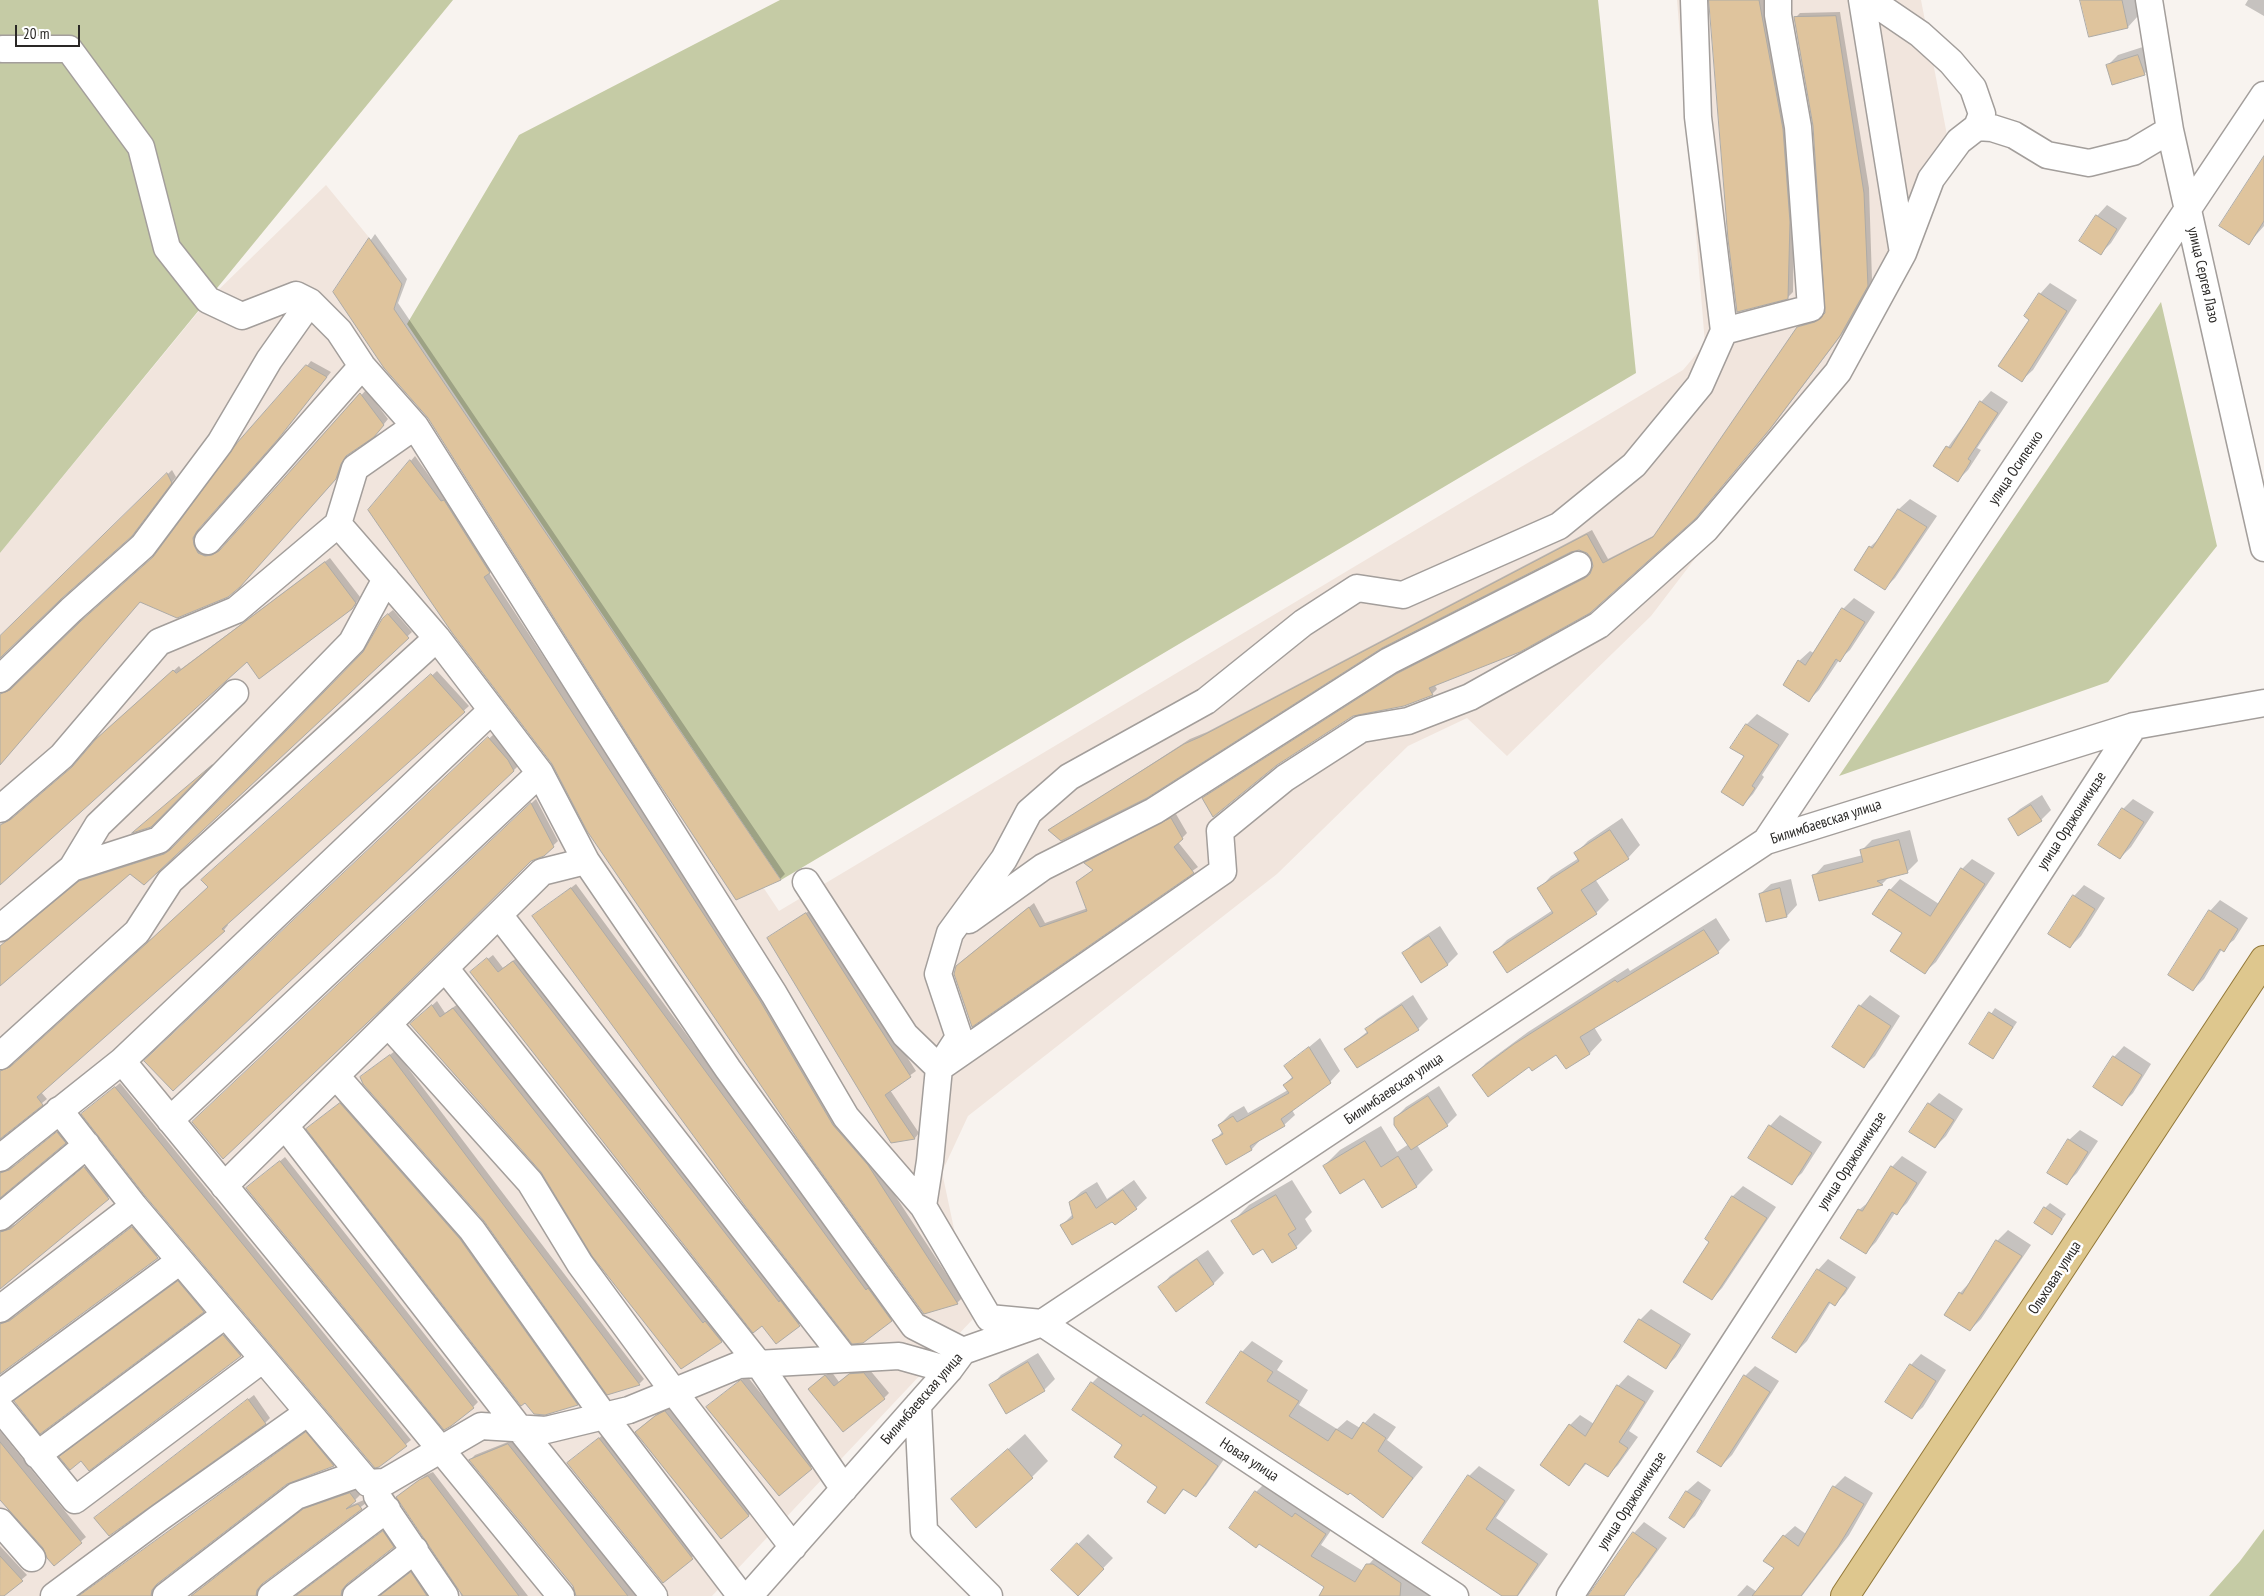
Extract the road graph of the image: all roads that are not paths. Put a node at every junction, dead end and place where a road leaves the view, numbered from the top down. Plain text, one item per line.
1 (1694, 0) edge
2 (1778, 0) edge
3 (1862, 0) edge
4 (1870, 0) edge
5 (2149, 0) edge
6 (2, 48) dead end
7 (2264, 95) edge
8 (1977, 127) junction
9 (2170, 130) junction
10 (2188, 210) junction
11 (1903, 253) junction
12 (310, 302) junction
13 (1724, 330) junction
14 (362, 366) junction
15 (415, 426) junction
16 (338, 524) junction
17 (208, 541) dead end
18 (2264, 548) edge
19 (1578, 565) dead end
20 (386, 579) junction
21 (437, 638) junction
22 (0, 679) edge
23 (235, 693) dead end
24 (2264, 703) edge
25 (492, 710) junction
26 (2134, 726) junction
27 (540, 773) junction
28 (0, 809) edge
29 (1766, 841) junction
30 (586, 861) junction
31 (72, 868) junction
32 (806, 882) dead end
33 (500, 915) junction
34 (0, 928) edge
35 (950, 933) junction
36 (2264, 960) edge
37 (445, 968) junction
38 (388, 1024) junction
39 (0, 1056) edge
40 (122, 1061) junction
41 (940, 1068) junction
42 (336, 1076) junction
43 (59, 1110) junction
44 (170, 1120) junction
45 (285, 1126) junction
46 (87, 1145) junction
47 (0, 1158) edge
48 (224, 1186) junction
49 (134, 1206) junction
50 (923, 1206) junction
51 (0, 1216) edge
52 (180, 1261) junction
53 (0, 1309) edge
54 (226, 1315) junction
55 (1042, 1323) junction
56 (844, 1359) junction
57 (263, 1360) junction
58 (956, 1360) junction
59 (758, 1363) junction
60 (674, 1392) junction
61 (0, 1393) edge
62 (918, 1405) junction
63 (0, 1408) edge
64 (307, 1413) junction
65 (604, 1416) junction
66 (519, 1428) junction
67 (440, 1448) junction
68 (37, 1455) junction
69 (363, 1478) junction
70 (844, 1489) junction
71 (387, 1509) junction
72 (0, 1522) edge
73 (792, 1547) junction
74 (415, 1550) junction
75 (32, 1558) dead end
76 (54, 1596) edge
77 (166, 1596) edge
78 (271, 1596) edge
79 (356, 1596) edge
80 (445, 1596) edge
81 (561, 1596) edge
82 (654, 1596) edge
83 (741, 1596) edge
84 (749, 1596) edge
85 (989, 1596) edge
86 (1455, 1596) edge
87 (1570, 1596) edge
88 (1845, 1596) edge

1 - 13 street
2 - 13 street
3 - 11 street
4 - 8 street
5 - 9 street, улица Сергея Лазо
6 - 12 street
7 - 10 street, улица Осипенко
8 - 9 street
8 - 11 street
9 - 10 street, улица Сергея Лазо
10 - 18 street, улица Сергея Лазо
10 - 29 street, улица Осипенко
11 - 41 street
12 - 14 street
12 - 22 street
13 - 35 street
14 - 15 street
14 - 17 street
15 - 16 street
15 - 50 street
16 - 20 street
16 - 28 street
19 - 35 street
20 - 21 street
20 - 31 street
21 - 25 street
21 - 39 street
23 - 31 street
24 - 26 street, Билимбаевская улица
25 - 27 street
25 - 40 street
26 - 29 street, Билимбаевская улица
26 - 87 street, улица Орджоникидзе
27 - 30 street
27 - 44 street
29 - 55 street, Билимбаевская улица
30 - 33 street
30 - 58 street
31 - 34 street
32 - 41 street
33 - 37 street
33 - 56 street
35 - 41 street
36 - 88 main road, Ольховая улица
37 - 38 street
37 - 59 street
38 - 42 street
38 - 60 street
40 - 43 street
40 - 44 street
41 - 50 street
42 - 45 street
42 - 65 street
43 - 46 street
43 - 47 street
44 - 48 street
45 - 48 street
45 - 66 street
46 - 49 street
46 - 51 street
48 - 67 street
49 - 52 street
49 - 53 street
50 - 55 street
52 - 54 street
52 - 61 street
54 - 57 street
54 - 68 street
55 - 58 street, Билимбаевская улица
55 - 86 street, Новая улица
56 - 58 street
56 - 59 street
57 - 64 street
57 - 68 street
58 - 62 street, Билимбаевская улица
59 - 60 street
59 - 70 street
60 - 65 street
60 - 73 street
62 - 70 street, Билимбаевская улица
62 - 85 street
63 - 68 street
64 - 69 street
64 - 76 street
65 - 66 street
65 - 83 street
66 - 67 street
66 - 82 street
67 - 69 street
67 - 81 street
69 - 71 street
69 - 77 street
70 - 73 street, Билимбаевская улица
71 - 74 street
71 - 78 street
72 - 75 street
73 - 84 street, Билимбаевская улица
74 - 79 street
74 - 80 street

